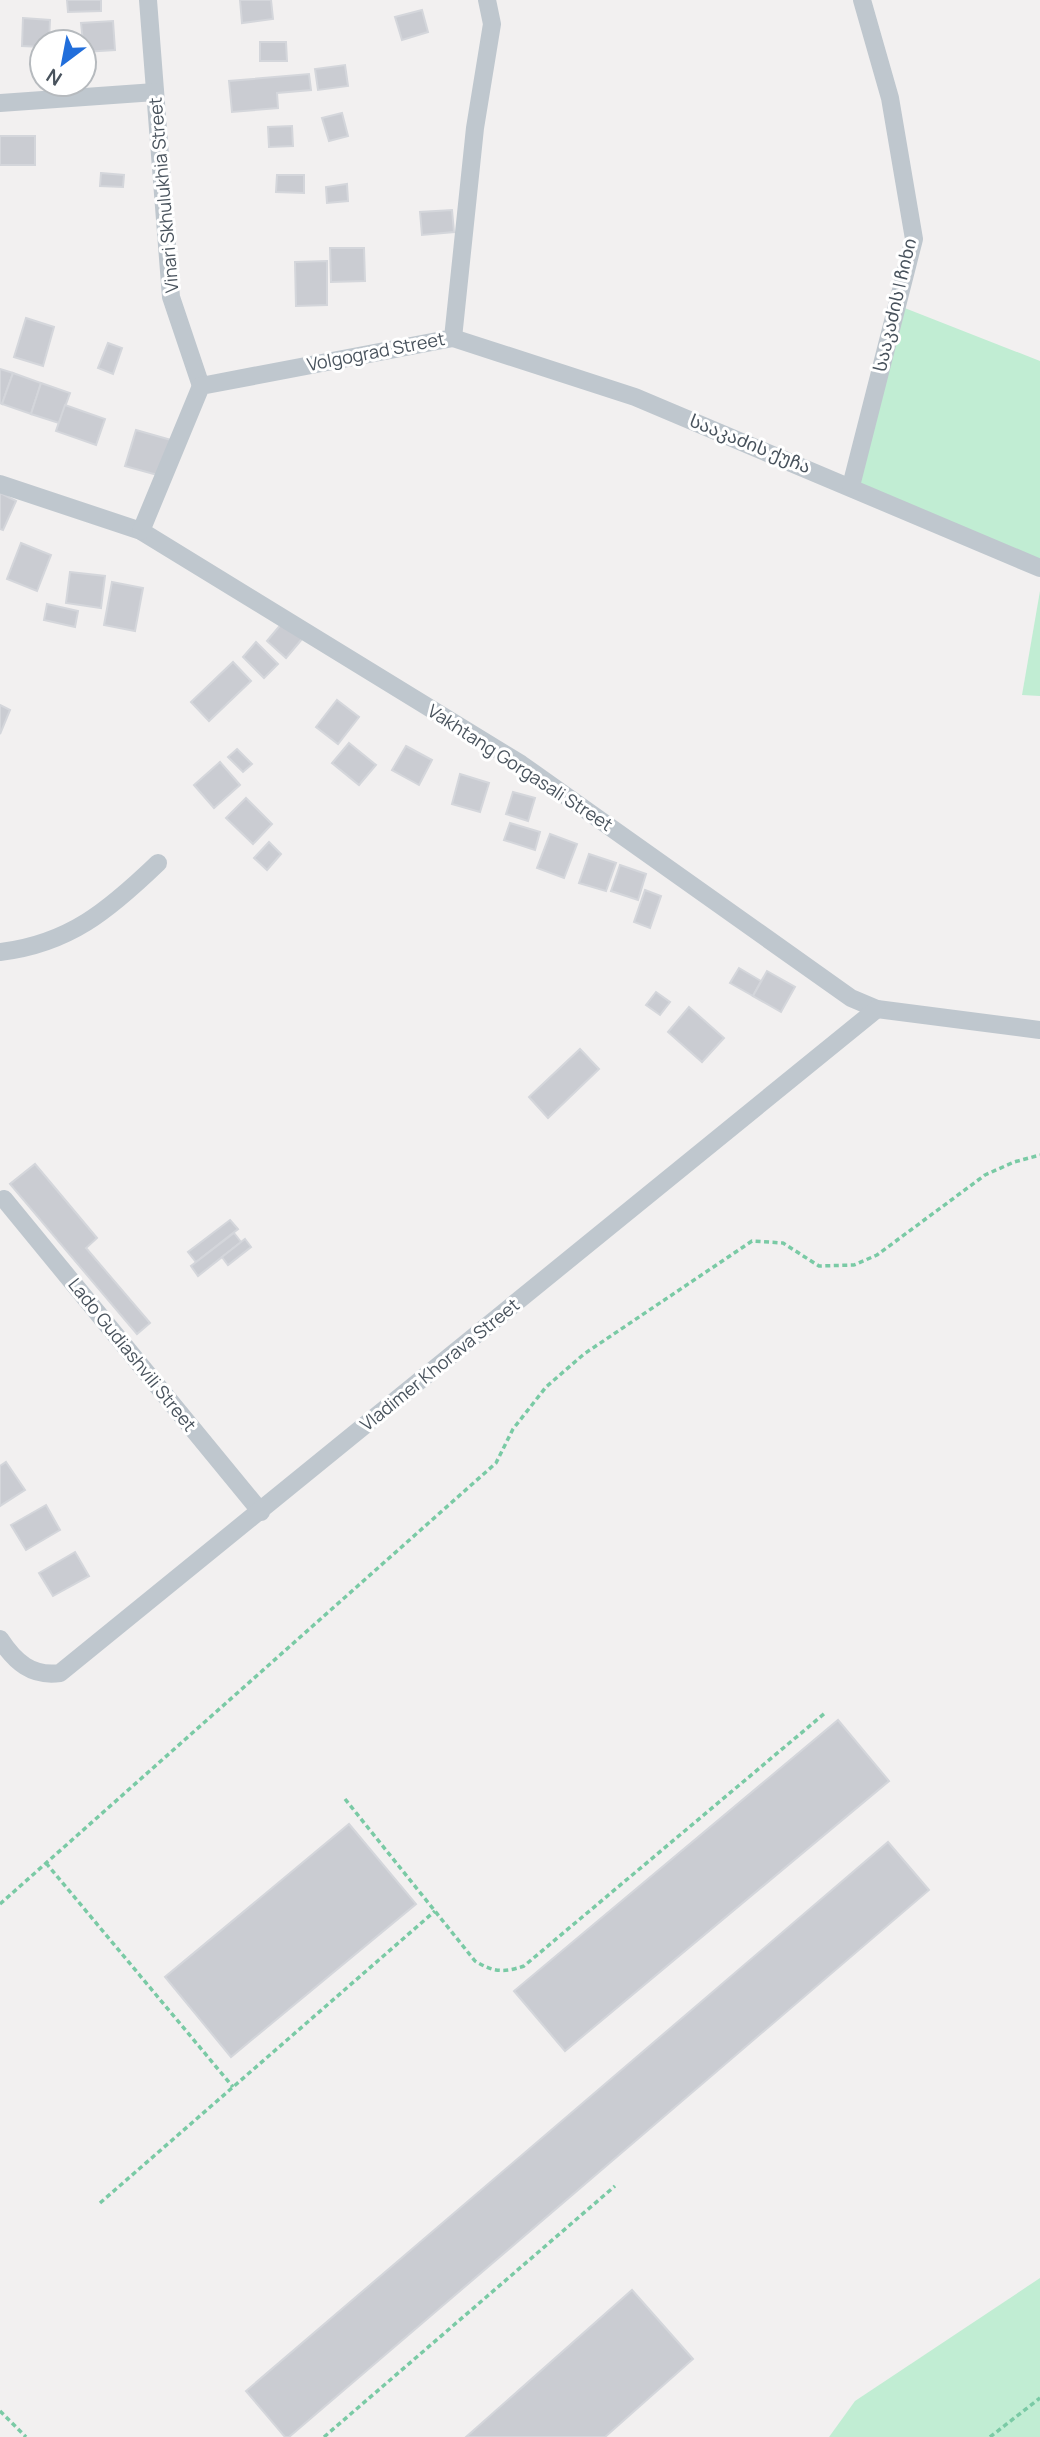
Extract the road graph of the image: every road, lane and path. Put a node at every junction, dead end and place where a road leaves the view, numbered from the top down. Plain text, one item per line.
1 (148, 0) edge
2 (487, 0) edge
3 (862, 0) edge
4 (155, 92) junction
5 (0, 103) edge
6 (453, 338) junction
7 (201, 386) junction
8 (0, 484) edge
9 (851, 486) junction
10 (141, 531) junction
11 (1040, 568) edge
12 (158, 863) dead end
13 (0, 952) edge
14 (877, 1009) junction
15 (1040, 1030) edge
16 (1040, 1155) edge
17 (4, 1199) dead end
18 (261, 1512) junction
19 (0, 1640) edge
20 (825, 1713) dead end
21 (345, 1799) dead end
22 (46, 1863) junction
23 (0, 1904) edge
24 (435, 1911) junction
25 (233, 2087) junction
26 (615, 2186) dead end
27 (100, 2203) dead end
28 (1040, 2398) edge
29 (0, 2411) edge
30 (26, 2437) edge
31 (324, 2437) edge
32 (989, 2437) edge

1 - 4 street, Vinari Skhulukhia Street
2 - 6 street, Volgograd Street
3 - 9 street, სააკაძის I ჩიხი
4 - 5 street
4 - 7 street, Vinari Skhulukhia Street
6 - 7 street, Volgograd Street
6 - 9 street, სააკაძის ქუჩა
7 - 10 street
8 - 10 street, Vakhtang Gorgasali Street
9 - 11 street, სააკაძის ქუჩა
10 - 14 street, Vakhtang Gorgasali Street
12 - 13 street
14 - 15 street, Vakhtang Gorgasali Street
14 - 18 street, Vladimer Khorava Street
16 - 22 path
17 - 18 street, Lado Gudiashvili Street
18 - 19 street, Vladimer Khorava Street
20 - 24 path
21 - 24 path
22 - 23 path
22 - 25 path
24 - 25 path
25 - 27 path
26 - 31 path
28 - 32 path
29 - 30 path

